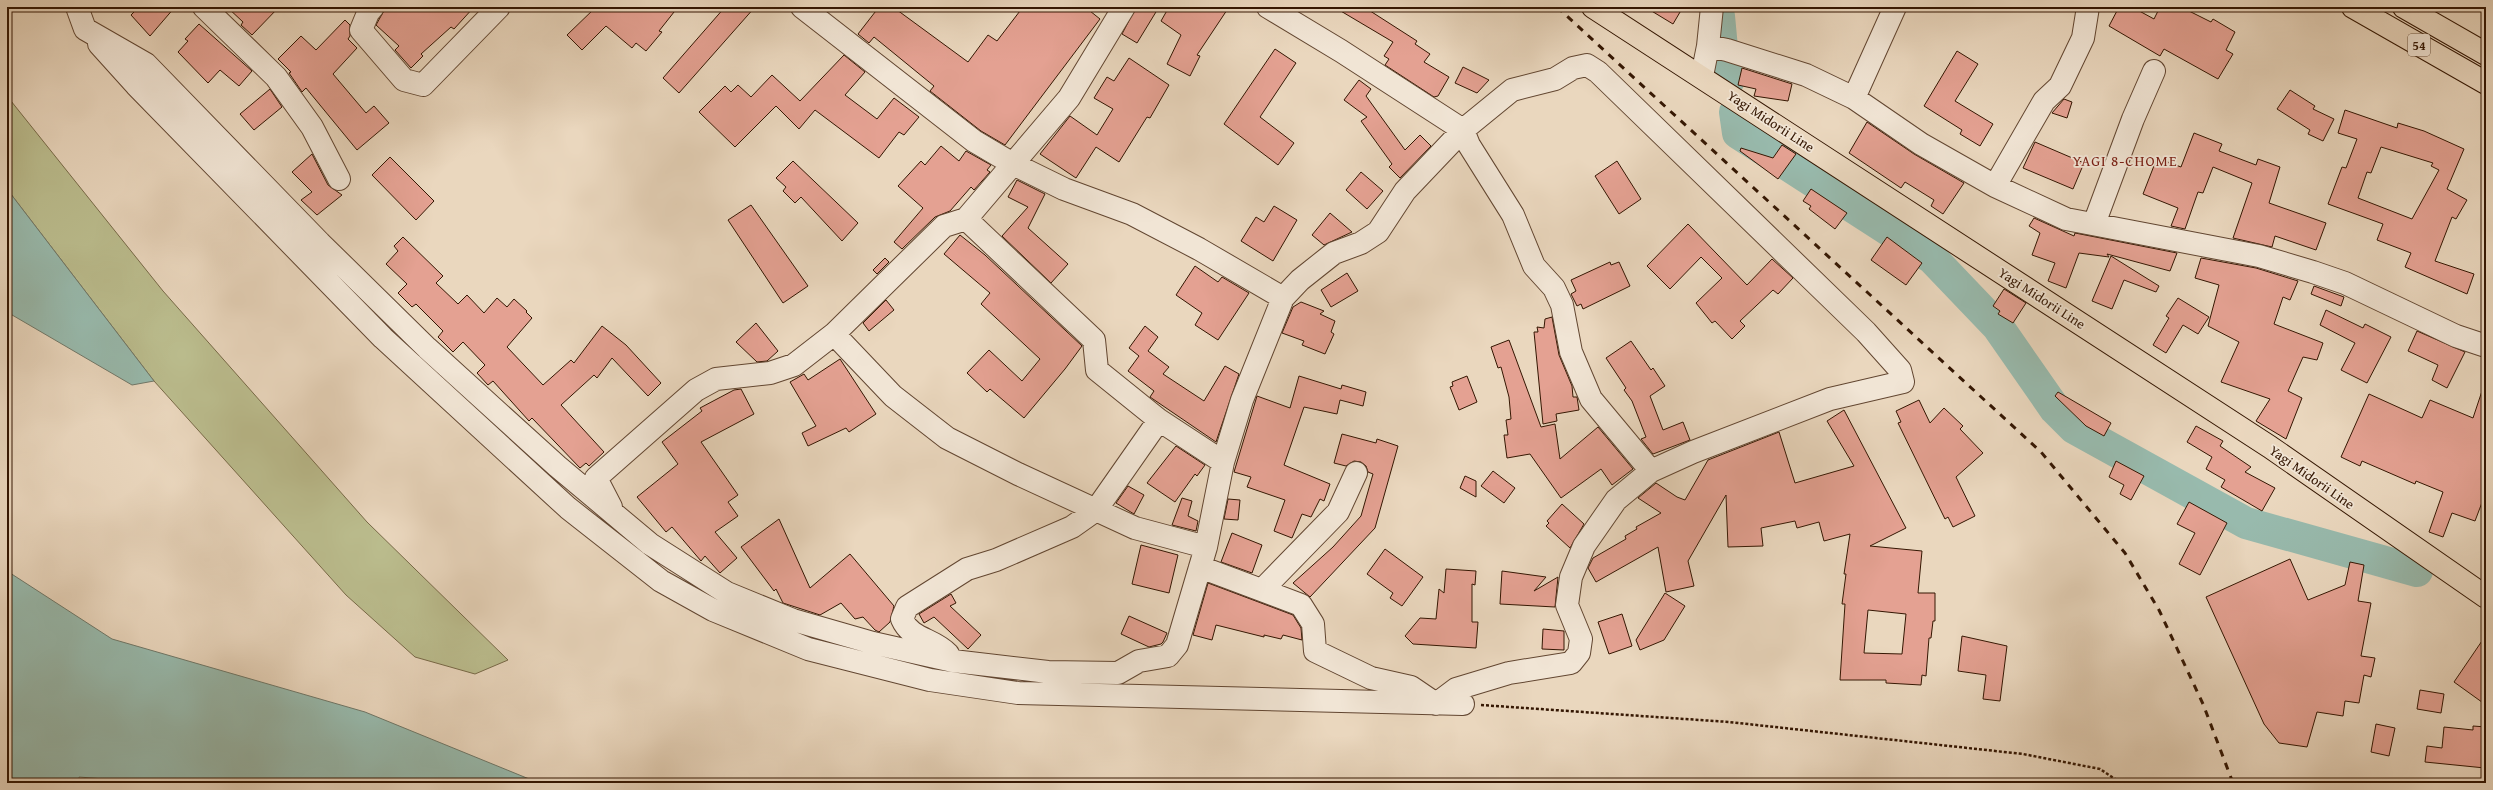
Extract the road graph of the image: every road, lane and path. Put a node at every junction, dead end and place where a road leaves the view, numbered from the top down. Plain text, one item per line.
1 (66, 7) edge
2 (77, 7) edge
3 (204, 7) edge
4 (373, 7) edge
5 (499, 7) edge
6 (802, 7) edge
7 (1124, 7) edge
8 (1268, 7) edge
9 (1593, 7) edge
10 (1712, 7) edge
11 (1895, 7) edge
12 (2088, 7) edge
13 (2353, 7) edge
14 (2404, 7) edge
15 (86, 29) junction
16 (1716, 48) junction
17 (2486, 54) edge
18 (2154, 71) dead end
19 (1702, 76) junction
20 (2486, 83) edge
21 (1854, 98) junction
22 (1463, 130) junction
23 (1012, 164) junction
24 (339, 179) dead end
25 (1995, 186) junction
26 (966, 219) junction
27 (2094, 224) junction
28 (1283, 298) junction
29 (834, 334) junction
30 (2486, 346) edge
31 (1159, 420) junction
32 (1223, 462) junction
33 (1651, 471) junction
34 (1356, 473) dead end
35 (1096, 510) junction
36 (616, 516) junction
37 (1203, 557) junction
38 (661, 581) junction
39 (1262, 590) junction
40 (2486, 597) edge
41 (953, 660) junction
42 (1436, 704) junction
43 (1463, 704) joint
44 (2121, 783) edge

1 - 15 street
2 - 15 street
3 - 24 street
4 - 5 street
6 - 23 street
7 - 23 street
8 - 22 street
9 - 19 main road, Yagi Midorii Line
10 - 16 street
11 - 21 street
12 - 25 street
13 - 20 main road, 54
14 - 17 main road, 54
15 - 36 street
15 - 38 street
16 - 19 street
16 - 21 street
18 - 27 street
19 - 40 main road, Yagi Midorii Line
21 - 25 street
22 - 28 street
22 - 33 street
22 - 33 street
23 - 26 street
23 - 28 street
25 - 27 street
26 - 29 street
26 - 31 street
27 - 30 street
28 - 32 street
29 - 35 street
29 - 36 street
31 - 32 street
31 - 35 street
32 - 37 street
33 - 42 street
34 - 39 street
35 - 37 street
35 - 41 street
36 - 38 street
36 - 41 street
37 - 39 street
37 - 41 street
38 - 42 street
39 - 42 street
42 - 43 street
43 - 44 path

